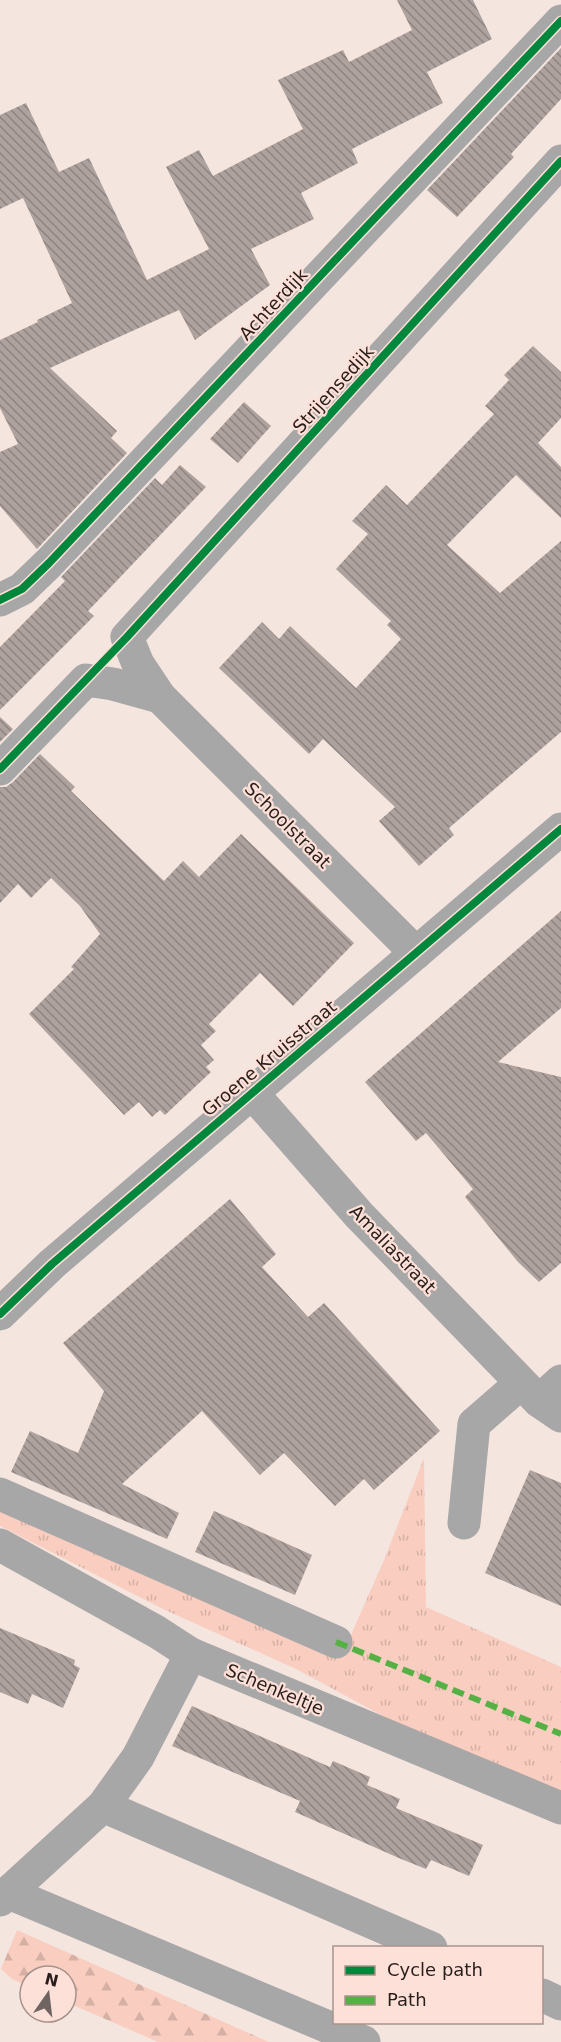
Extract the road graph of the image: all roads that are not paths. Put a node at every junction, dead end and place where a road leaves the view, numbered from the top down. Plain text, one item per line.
1 (561, 21) edge
2 (561, 161) edge
3 (0, 600) edge
4 (127, 637) joint
5 (160, 697) junction
6 (0, 769) edge
7 (561, 830) edge
8 (416, 953) junction
9 (252, 1093) junction
10 (0, 1314) edge
11 (546, 1395) edge
12 (0, 1494) edge
13 (464, 1523) dead end
14 (0, 1545) edge
15 (336, 1642) dead end
16 (191, 1654) junction
17 (103, 1806) junction
18 (561, 1808) edge
19 (4, 1896) edge
20 (429, 1946) edge
21 (543, 1995) edge
22 (561, 2004) edge
23 (364, 2042) edge

1 - 3 street, Achterdijk
2 - 4 street, Strijensedijk
4 - 5 street, Schoolstraat
5 - 6 street, Schoolstraat
5 - 8 street, Schoolstraat
7 - 8 street, Groene Kruisstraat
8 - 9 street, Groene Kruisstraat
9 - 10 street, Groene Kruisstraat
9 - 11 street, Amaliastraat
11 - 13 street
12 - 15 street
14 - 16 street, Schenkeltje
16 - 17 street
16 - 18 street, Schenkeltje
17 - 19 street
17 - 20 street
19 - 23 street
21 - 22 street

